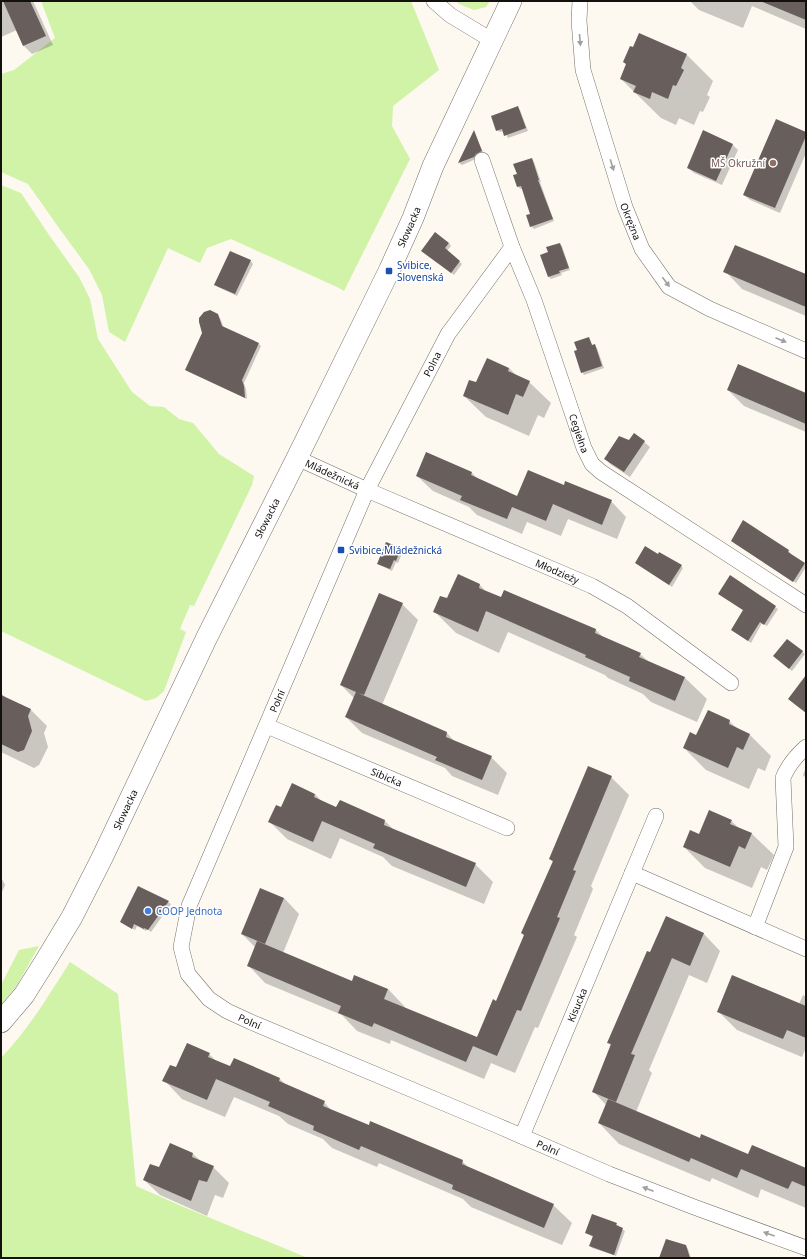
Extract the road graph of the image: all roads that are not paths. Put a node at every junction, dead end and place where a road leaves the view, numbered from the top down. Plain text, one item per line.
1 (434, 1) edge
2 (511, 1) edge
3 (580, 1) edge
4 (493, 41) junction
5 (482, 160) dead end
6 (512, 247) junction
7 (806, 351) edge
8 (297, 458) junction
9 (367, 490) junction
10 (806, 605) edge
11 (730, 683) dead end
12 (267, 726) junction
13 (806, 747) edge
14 (656, 816) dead end
15 (507, 828) dead end
16 (632, 873) junction
17 (755, 927) junction
18 (806, 949) edge
19 (1, 1022) edge
20 (522, 1136) junction
21 (806, 1248) edge

1 - 4 street
2 - 4 street, Słowacka
3 -> 7 street, Okrężna
4 - 8 street, Słowacka
5 - 6 street, Cegielna
6 - 9 street, Polna
6 - 10 street, Cegielna
8 - 9 street, Mládežnická
8 - 19 street, Słowacka
9 - 11 street, Młodzieży
9 - 12 street, Polní
12 - 15 street, Sibicka
12 - 20 street, Polní
13 - 17 street
14 - 16 street, Kisucka
16 - 17 street
16 - 20 street, Kisucka
17 - 18 street
21 -> 20 street, Polní

